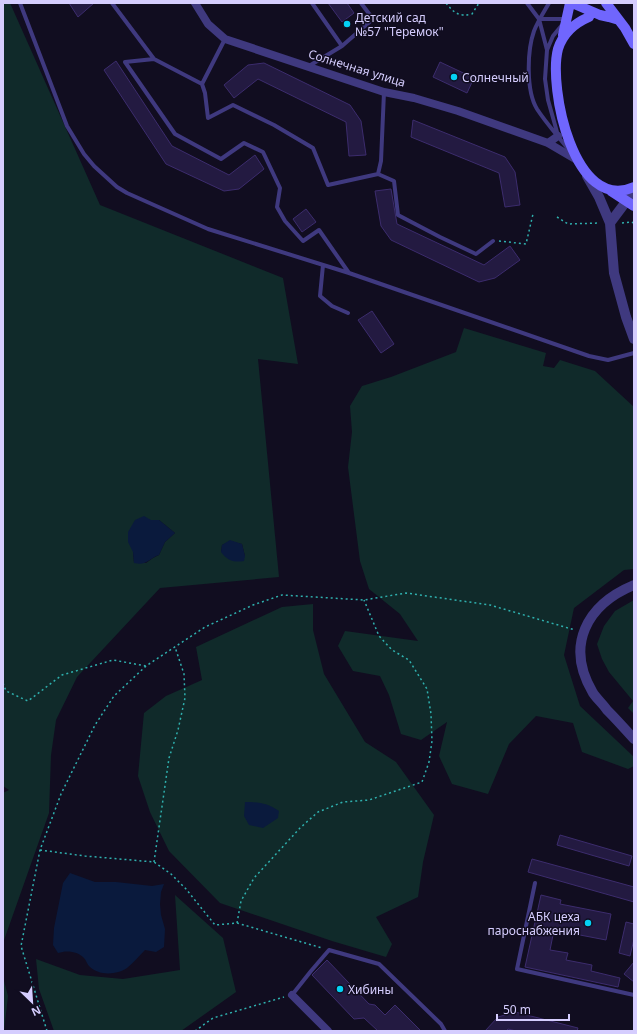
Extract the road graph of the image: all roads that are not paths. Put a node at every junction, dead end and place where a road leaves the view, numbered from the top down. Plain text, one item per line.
1 (20, 3) edge
2 (112, 3) edge
3 (195, 3) edge
4 (312, 3) edge
5 (361, 3) edge
6 (527, 3) edge
7 (549, 3) edge
8 (571, 3) edge
9 (606, 3) edge
10 (600, 15) junction
11 (589, 17) junction
12 (567, 19) junction
13 (539, 20) junction
14 (619, 20) junction
15 (225, 39) junction
16 (562, 39) junction
17 (634, 44) edge
18 (342, 46) junction
19 (547, 50) junction
20 (154, 59) junction
21 (309, 66) junction
22 (202, 84) junction
23 (384, 92) junction
24 (564, 124) junction
25 (558, 136) junction
26 (548, 143) junction
27 (580, 164) junction
28 (378, 174) junction
29 (634, 187) edge
30 (607, 189) junction
31 (634, 191) edge
32 (630, 203) edge
33 (605, 223) junction
34 (493, 241) road end
35 (323, 266) junction
36 (349, 273) junction
37 (348, 312) dead end
38 (634, 339) edge
39 (634, 353) edge
40 (634, 585) edge
41 (634, 739) edge
42 (535, 883) dead end
43 (292, 995) joint
44 (634, 995) edge
45 (328, 1031) edge
46 (445, 1031) edge

1 - 35 lane
2 - 20 lane
3 - 15 street, Солнечная улица
4 - 18 lane
5 - 18 lane
6 - 13 lane
7 - 13 lane
8 - 10 main road
8 - 12 main road
9 - 14 main road
10 - 11 main road
10 - 14 main road
11 - 12 main road
11 - 16 main road
12 - 13 lane
12 - 16 main road
12 - 19 lane
13 - 19 lane
13 - 25 lane
14 - 17 main road
15 - 21 street, Солнечная улица
15 - 22 lane
16 - 24 main road
18 - 21 lane
19 - 25 lane
20 - 22 lane
20 - 36 lane
21 - 23 street, Солнечная улица
22 - 28 lane
23 - 26 street, Солнечная улица
23 - 28 lane
24 - 25 main road
24 - 27 main road
25 - 26 street
25 - 27 lane
26 - 27 street, Солнечная улица
27 - 30 main road
27 - 33 street
28 - 34 lane
29 - 30 main road
30 - 32 main road
31 - 32 street
32 - 33 street
33 - 38 street
35 - 36 lane
35 - 37 lane
36 - 39 lane
40 - 41 street
42 - 44 lane
43 - 45 street
43 - 46 lane

